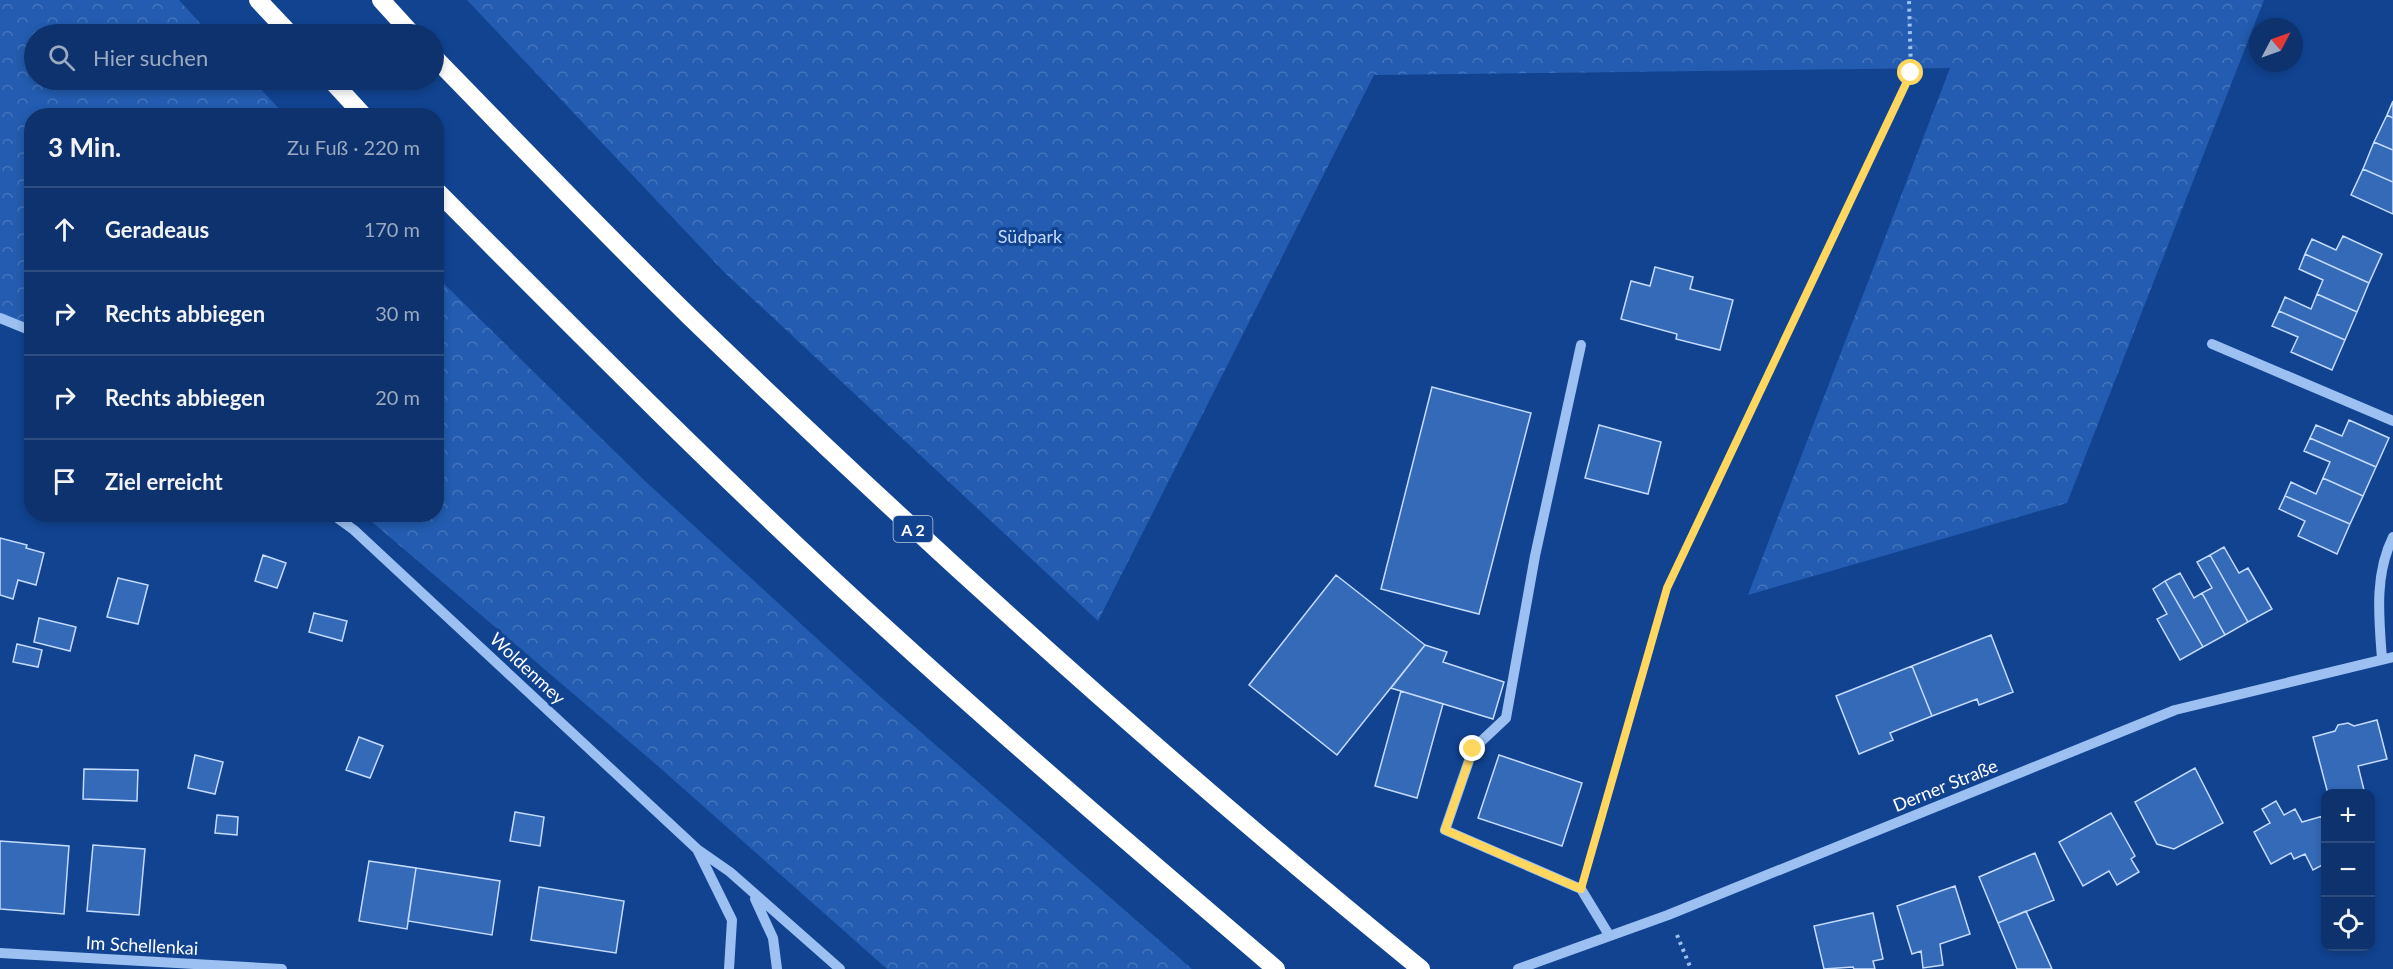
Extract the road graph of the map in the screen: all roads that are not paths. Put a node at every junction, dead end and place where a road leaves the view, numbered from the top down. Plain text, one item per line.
1 (258, 0) edge
2 (381, 0) edge
3 (281, 24) edge
4 (403, 24) edge
5 (444, 67) edge
6 (340, 90) edge
7 (357, 108) edge
8 (444, 198) edge
9 (0, 318) edge
10 (24, 328) edge
11 (2212, 344) dead end
12 (1581, 345) dead end
13 (2393, 421) edge
14 (342, 522) edge
15 (2393, 537) edge
16 (2387, 658) edge
17 (697, 849) junction
18 (753, 893) junction
19 (1609, 935) junction
20 (0, 953) edge
21 (282, 969) edge
22 (729, 969) edge
23 (777, 969) edge
24 (840, 969) edge
25 (1276, 969) edge
26 (1421, 969) edge
27 (1518, 969) edge

1 - 3 highway
2 - 4 highway
5 - 26 highway, A 2
6 - 7 highway
8 - 25 highway
9 - 10 street
11 - 13 street
12 - 19 street
14 - 17 street, Woldenmey
15 - 16 street
16 - 19 street, Derner Straße
17 - 18 street, Woldenmey
17 - 22 street, Woldenmey
18 - 23 street, Woldenmey
18 - 24 street, Woldenmey
19 - 27 street, Derner Straße
20 - 21 street, Im Schellenkai

